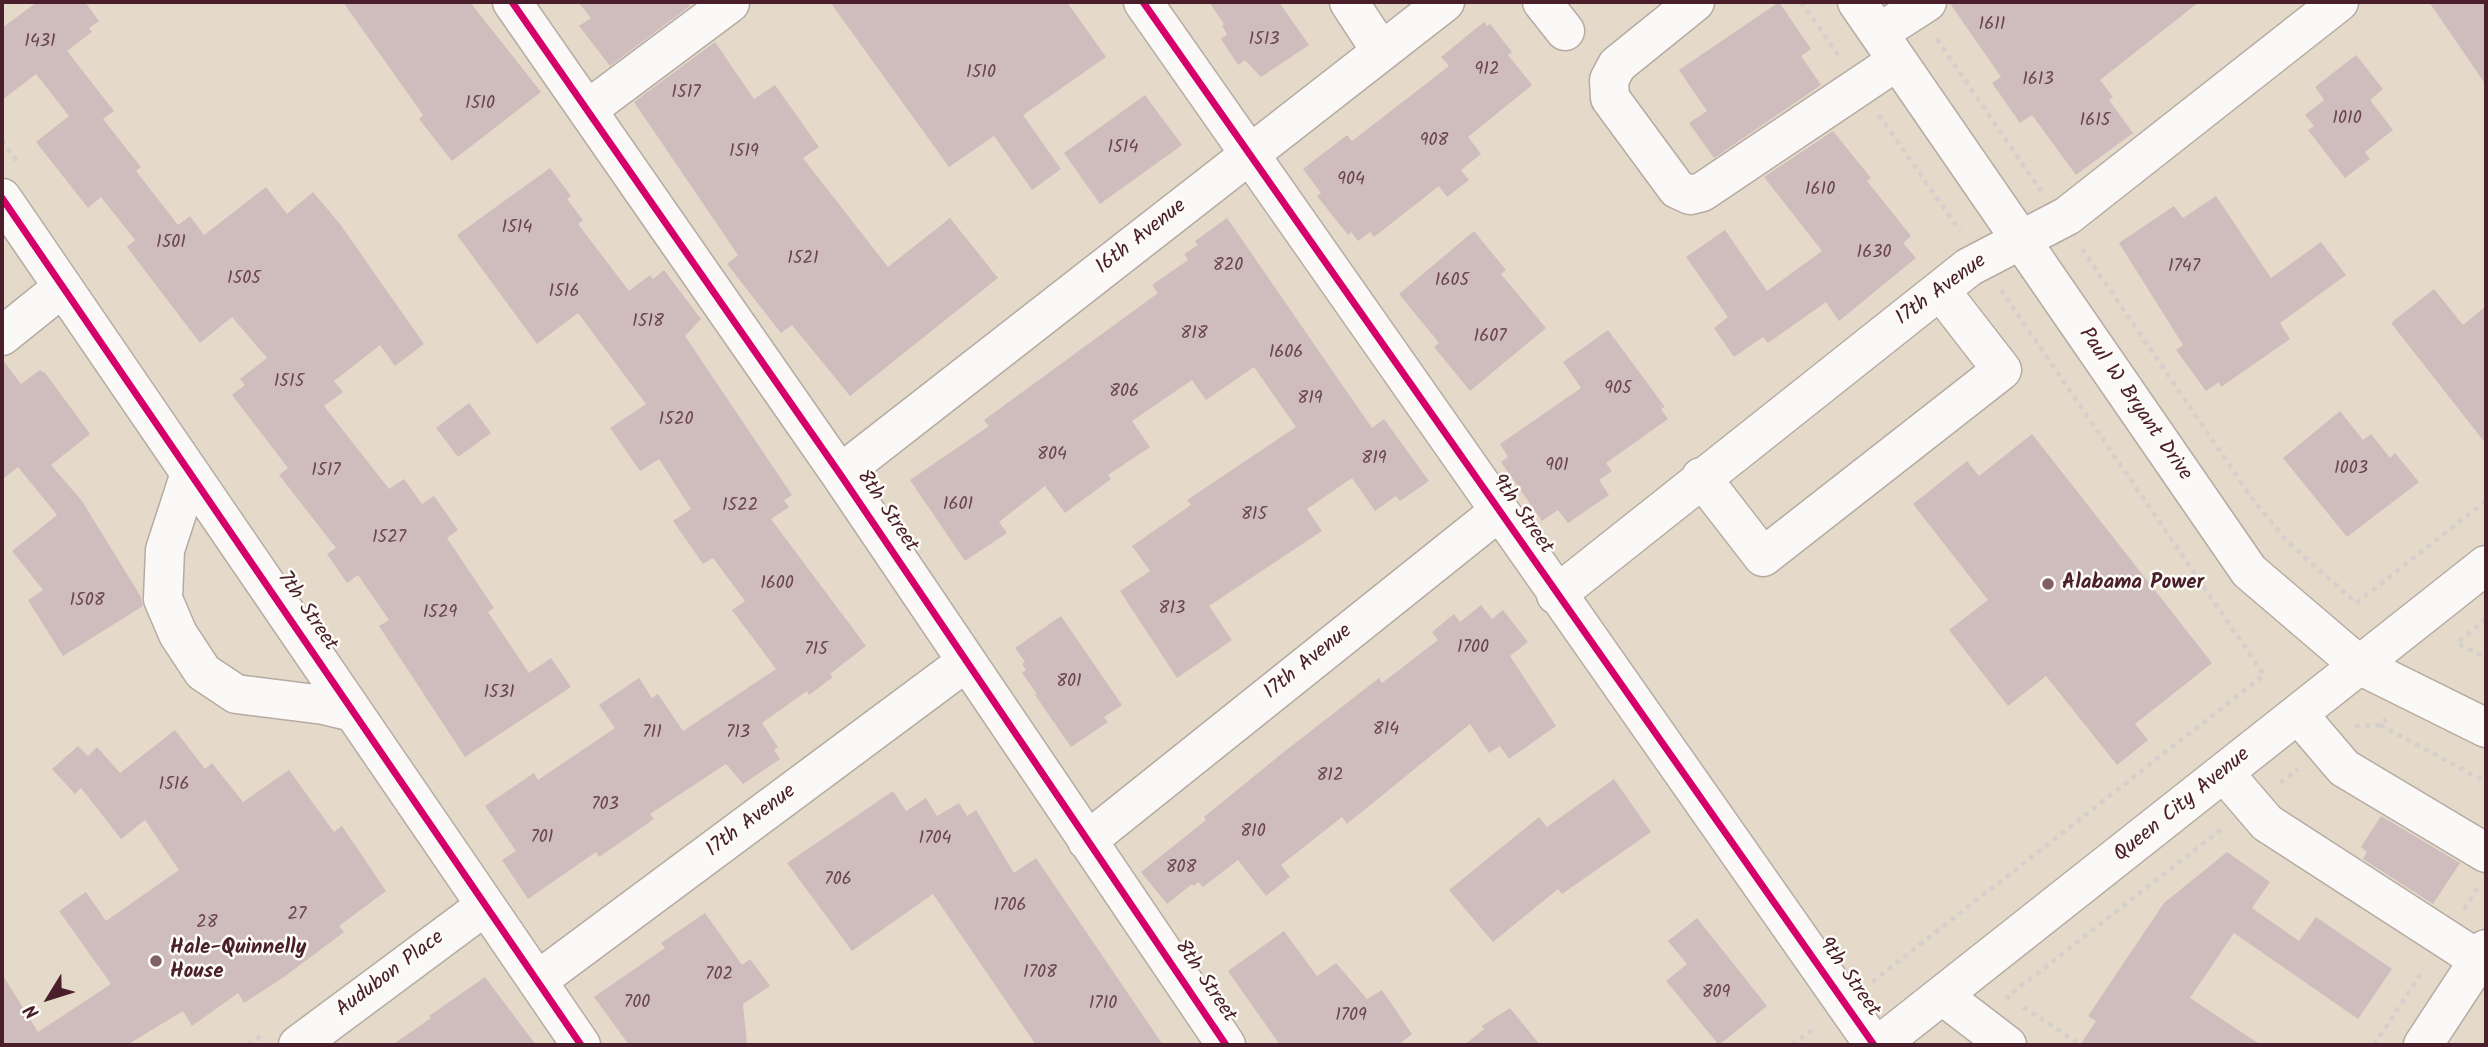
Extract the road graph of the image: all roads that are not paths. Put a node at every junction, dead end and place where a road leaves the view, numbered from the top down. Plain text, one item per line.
1 (512, 2) edge
2 (1143, 2) edge
3 (1349, 2) edge
4 (1445, 2) edge
5 (1542, 2) edge
6 (1695, 2) edge
7 (1857, 2) edge
8 (2339, 2) edge
9 (730, 3) edge
10 (1922, 5) edge
11 (1565, 32) dead end
12 (1888, 47) junction
13 (1381, 51) junction
14 (587, 110) junction
15 (1249, 155) junction
16 (2, 198) edge
17 (2021, 239) junction
18 (63, 287) junction
19 (1940, 290) junction
20 (2, 336) edge
21 (190, 473) junction
22 (839, 474) junction
23 (1701, 477) junction
24 (1497, 513) junction
25 (2486, 565) edge
26 (1556, 595) junction
27 (966, 662) junction
28 (2359, 665) junction
29 (353, 712) junction
30 (2298, 714) junction
31 (2486, 728) edge
32 (2224, 773) junction
33 (1087, 841) junction
34 (2486, 853) edge
35 (485, 906) junction
36 (2483, 955) edge
37 (537, 981) junction
38 (1943, 996) junction
39 (1888, 1043) edge
40 (298, 1045) edge
41 (581, 1045) edge
42 (1226, 1045) edge
43 (2007, 1045) edge
44 (2423, 1045) edge

1 - 14 street, 8th Street
2 - 15 street, 9th Street
3 - 13 street
4 - 13 street, 16th Avenue
5 - 11 street
6 - 12 street
7 - 12 street, Paul W Bryant Drive
8 - 17 street, 17th Avenue
9 - 14 street
10 - 12 street
12 - 17 street, Paul W Bryant Drive
13 - 15 street, 16th Avenue
14 - 22 street, 8th Street
15 - 22 street, 16th Avenue
15 - 24 street, 9th Street
16 - 18 street, 7th Street
17 - 19 street, 17th Avenue
17 - 28 street, Paul W Bryant Drive
18 - 20 street
18 - 21 street, 7th Street
19 - 23 street, 17th Avenue
19 - 23 street
21 - 29 street, 7th Street
21 - 29 street
22 - 27 street, 8th Street
23 - 26 street, 17th Avenue
24 - 26 street, 9th Street
24 - 33 street, 17th Avenue
25 - 28 street, Queen City Avenue
26 - 39 street, 9th Street
27 - 33 street, 8th Street
27 - 37 street, 17th Avenue
28 - 30 street, Queen City Avenue
28 - 31 street, Paul W Bryant Drive
29 - 35 street, 7th Street
30 - 32 street, Queen City Avenue
30 - 34 street
32 - 36 street
32 - 38 street, Queen City Avenue
33 - 42 street, 8th Street
35 - 37 street, 7th Street
35 - 40 street, Audubon Place
36 - 44 street
37 - 41 street, 7th Street
38 - 39 street, Queen City Avenue
38 - 43 street

